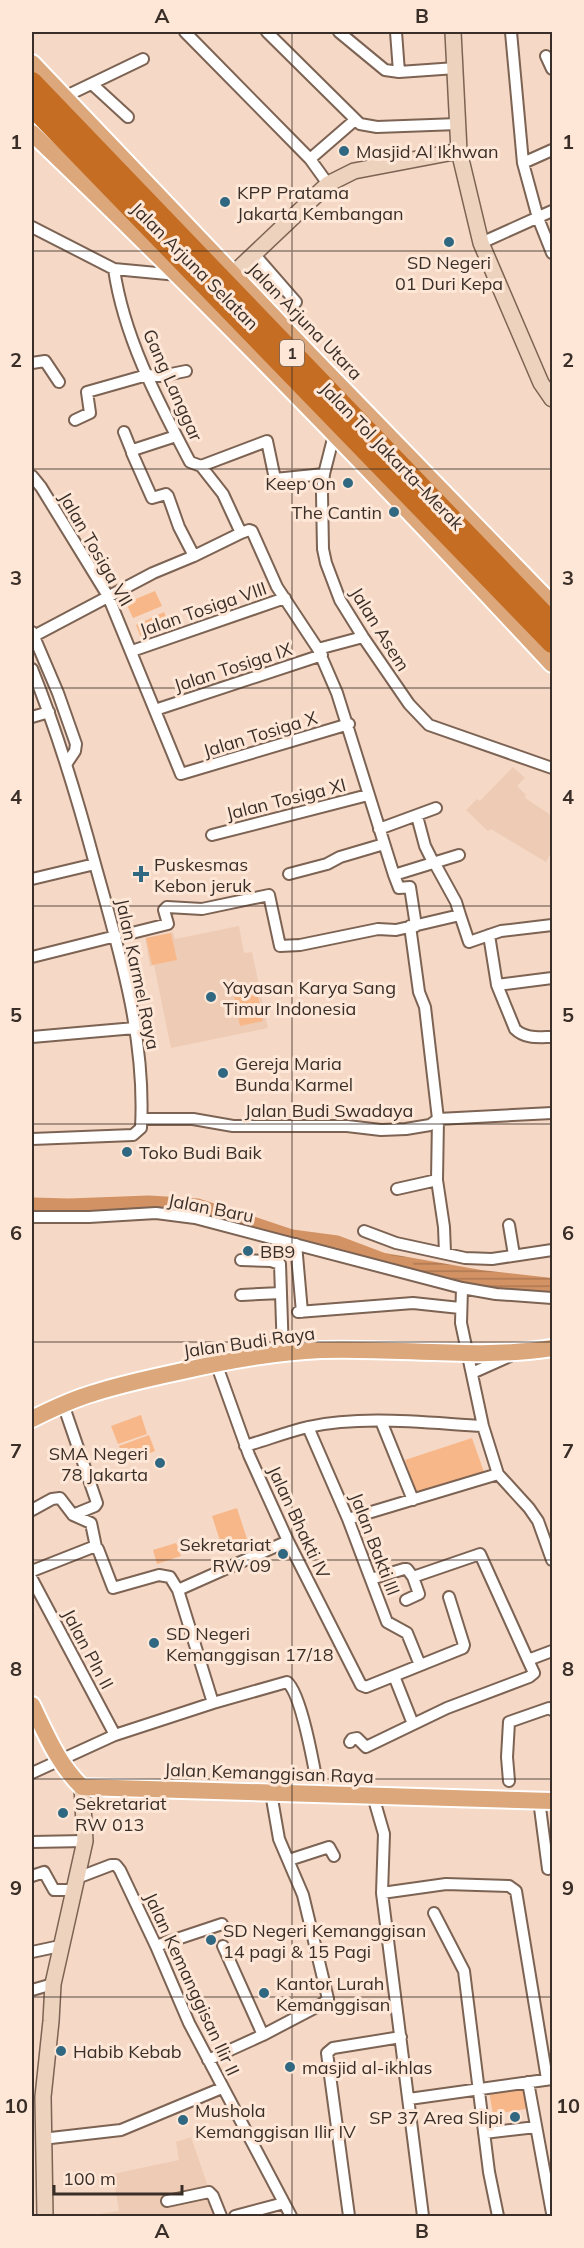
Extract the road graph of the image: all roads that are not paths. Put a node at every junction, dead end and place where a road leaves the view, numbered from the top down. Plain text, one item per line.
1 (185, 32) edge
2 (267, 32) edge
3 (339, 32) edge
4 (396, 32) edge
5 (453, 32) edge
6 (511, 32) edge
7 (518, 32) edge
8 (546, 56) dead end
9 (143, 59) dead end
10 (32, 63) edge
11 (456, 69) junction
12 (552, 69) edge
13 (399, 72) junction
14 (32, 82) edge
15 (92, 84) junction
16 (64, 97) junction
17 (32, 106) edge
18 (128, 117) dead end
19 (355, 120) junction
20 (458, 124) junction
21 (32, 132) edge
22 (459, 150) junction
23 (552, 150) edge
24 (310, 159) junction
25 (523, 163) junction
26 (326, 183) junction
27 (552, 211) edge
28 (538, 218) junction
29 (32, 227) edge
30 (481, 243) junction
31 (552, 253) edge
32 (255, 255) junction
33 (148, 261) junction
34 (114, 269) junction
35 (233, 274) junction
36 (296, 302) dead end
37 (32, 363) edge
38 (186, 371) dead end
39 (147, 375) junction
40 (59, 382) dead end
41 (552, 399) edge
42 (75, 420) dead end
43 (124, 432) dead end
44 (334, 435) junction
45 (176, 436) junction
46 (132, 452) junction
47 (201, 466) junction
48 (324, 474) junction
49 (32, 476) edge
50 (241, 533) junction
51 (194, 556) junction
52 (108, 596) junction
53 (285, 598) junction
54 (552, 604) edge
55 (552, 623) edge
56 (32, 635) edge
57 (363, 637) junction
58 (552, 643) edge
59 (132, 651) junction
60 (320, 652) junction
61 (552, 664) edge
62 (32, 669) edge
63 (155, 710) junction
64 (49, 712) junction
65 (32, 717) edge
66 (349, 724) junction
67 (67, 763) junction
68 (552, 768) edge
69 (181, 774) joint
70 (368, 795) junction
71 (436, 808) dead end
72 (417, 816) junction
73 (379, 829) junction
74 (212, 834) dead end
75 (384, 844) junction
76 (459, 855) dead end
77 (433, 862) junction
78 (95, 864) junction
79 (289, 874) dead end
80 (394, 875) junction
81 (32, 879) edge
82 (460, 915) junction
83 (552, 925) edge
84 (413, 926) junction
85 (128, 934) dead end
86 (489, 935) junction
87 (116, 936) junction
88 (32, 957) edge
89 (552, 978) edge
90 (497, 985) junction
91 (135, 1028) junction
92 (32, 1036) edge
93 (552, 1037) edge
94 (552, 1113) edge
95 (438, 1119) junction
96 (141, 1124) junction
97 (32, 1139) edge
98 (437, 1180) junction
99 (397, 1189) dead end
100 (32, 1217) edge
101 (508, 1225) dead end
102 (364, 1231) dead end
103 (297, 1244) junction
104 (552, 1250) edge
105 (445, 1253) junction
106 (514, 1255) junction
107 (241, 1260) dead end
108 (462, 1288) junction
109 (281, 1293) junction
110 (241, 1295) dead end
111 (552, 1298) edge
112 (460, 1308) junction
113 (552, 1348) edge
114 (283, 1353) junction
115 (467, 1353) junction
116 (518, 1353) junction
117 (216, 1363) junction
118 (472, 1373) junction
119 (63, 1404) junction
120 (32, 1419) edge
121 (381, 1421) junction
122 (483, 1426) junction
123 (308, 1427) junction
124 (245, 1446) junction
125 (498, 1474) junction
126 (413, 1500) junction
127 (32, 1510) edge
128 (73, 1515) junction
129 (348, 1519) junction
130 (288, 1541) junction
131 (96, 1547) junction
132 (552, 1560) edge
133 (32, 1572) edge
134 (413, 1577) junction
135 (32, 1579) edge
136 (371, 1579) junction
137 (178, 1590) junction
138 (449, 1597) dead end
139 (406, 1600) dead end
140 (552, 1651) edge
141 (528, 1660) junction
142 (420, 1665) junction
143 (394, 1676) junction
144 (213, 1703) junction
145 (32, 1705) edge
146 (552, 1710) edge
147 (412, 1724) junction
148 (115, 1735) junction
149 (350, 1742) dead end
150 (59, 1760) junction
151 (32, 1773) edge
152 (509, 1780) dead end
153 (82, 1787) junction
154 (271, 1793) junction
155 (319, 1794) junction
156 (373, 1796) junction
157 (546, 1800) edge
158 (85, 1841) junction
159 (32, 1842) edge
160 (334, 1856) dead end
161 (289, 1860) junction
162 (548, 1869) dead end
163 (32, 1876) edge
164 (76, 1884) junction
165 (382, 1893) junction
166 (434, 1913) dead end
167 (222, 1924) dead end
168 (60, 1946) junction
169 (156, 1946) junction
170 (223, 1946) dead end
171 (32, 1952) edge
172 (53, 1984) junction
173 (32, 1990) edge
174 (263, 2035) junction
175 (401, 2037) junction
176 (207, 2060) junction
177 (550, 2079) edge
178 (528, 2082) junction
179 (222, 2088) junction
180 (478, 2089) junction
181 (37, 2099) edge
182 (409, 2099) junction
183 (536, 2127) junction
184 (484, 2133) junction
185 (42, 2139) junction
186 (167, 2201) dead end
187 (284, 2203) junction
188 (552, 2213) edge
189 (45, 2217) edge
190 (221, 2217) edge
191 (235, 2217) edge
192 (291, 2217) edge
193 (349, 2217) edge
194 (423, 2217) edge
195 (498, 2217) edge

1 - 24 street
2 - 19 street
3 - 13 street
4 - 13 street
5 - 11 street
6 - 7 street
6 - 25 street
8 - 12 street
9 - 15 street
10 - 16 main road, Jalan Arjuna Utara
11 - 13 street
11 - 20 street
14 - 55 highway, Jalan Tol Jakarta–Merak / 1
15 - 16 street
15 - 18 street
16 - 35 main road, Jalan Arjuna Utara
17 - 58 highway, Jalan Tol Jakarta–Merak / 1
19 - 20 street
19 - 24 street
20 - 22 street
21 - 33 main road, Jalan Arjuna Selatan
22 - 26 street
22 - 30 street
23 - 25 street
24 - 26 street
25 - 28 street
26 - 32 street
27 - 28 street
28 - 30 street
28 - 31 street
29 - 34 street
30 - 41 street
32 - 35 street
32 - 36 street
33 - 34 street
33 - 44 main road, Jalan Arjuna Selatan
34 - 39 street, Gang Langgar
35 - 54 main road, Jalan Arjuna Utara
37 - 40 street
38 - 39 street
39 - 42 street
39 - 45 street, Gang Langgar
43 - 46 street
44 - 48 street, Jalan Asem
44 - 61 main road, Jalan Arjuna Selatan
45 - 46 street
45 - 47 street, Gang Langgar
46 - 51 street
47 - 48 street
47 - 50 street, Gang Langgar
48 - 57 street, Jalan Asem
49 - 52 street, Jalan Tosiga VII
50 - 51 street
50 - 53 street
51 - 52 street
52 - 56 street
52 - 59 street, Jalan Tosiga VII
53 - 59 street, Jalan Tosiga VIII
53 - 60 street, Jalan Tosiga VIII
56 - 67 street
57 - 60 street, Jalan Tosiga IX
57 - 68 street, Jalan Asem
59 - 63 street, Jalan Tosiga VII
60 - 63 street, Jalan Tosiga IX
60 - 66 street, Jalan Tosiga VIII
62 - 64 street, Jalan Karmel Raya
63 - 69 street, Jalan Tosiga VII
64 - 65 street
64 - 67 street, Jalan Karmel Raya
66 - 69 street, Jalan Tosiga X
66 - 70 street, Jalan Tosiga VIII
67 - 78 street, Jalan Karmel Raya
70 - 73 street, Jalan Tosiga VIII
70 - 74 street, Jalan Tosiga XI
71 - 72 street
72 - 73 street
72 - 77 street
73 - 75 street, Jalan Tosiga VIII
75 - 79 street
75 - 80 street, Jalan Tosiga VIII
76 - 77 street
77 - 80 street
77 - 82 street
78 - 81 street
78 - 87 street, Jalan Karmel Raya
80 - 84 street, Jalan Budi Swadaya
82 - 84 street
82 - 86 street
83 - 86 street
84 - 85 street
84 - 95 street, Jalan Budi Swadaya
86 - 90 street
87 - 88 street
87 - 91 street, Jalan Karmel Raya
89 - 90 street
90 - 93 street
91 - 92 street
91 - 96 street, Jalan Karmel Raya
94 - 95 street
95 - 96 street, Jalan Budi Swadaya
95 - 98 street
96 - 97 street, Jalan Budi Swadaya
98 - 99 street
98 - 105 street
100 - 103 street, Jalan Baru
101 - 106 street
102 - 105 street
103 - 108 street, Jalan Baru
103 - 112 street
104 - 106 street
105 - 106 street
107 - 109 street
108 - 111 street, Jalan Baru
108 - 112 street
109 - 110 street
109 - 114 street
112 - 115 street
113 - 116 main road, Jalan Budi Raya
114 - 115 main road, Jalan Budi Raya
114 - 117 main road, Jalan Budi Raya
115 - 116 main road, Jalan Budi Raya
115 - 118 street
116 - 118 street
117 - 119 main road, Jalan Budi Raya
117 - 124 street, Jalan Bhakti IV
118 - 122 street
119 - 120 main road, Jalan Budi Raya
119 - 128 street
121 - 122 street
121 - 123 street
121 - 126 street
122 - 125 street
123 - 124 street
123 - 129 street, Jalan Bakti III
124 - 130 street, Jalan Bhakti IV
125 - 126 street
125 - 132 street
126 - 129 street
127 - 128 street
128 - 131 street
129 - 136 street, Jalan Bakti III
130 - 137 street
130 - 143 street, Jalan Bhakti IV
131 - 133 street
131 - 137 street
134 - 136 street
134 - 139 street
134 - 141 street
135 - 148 street, Jalan Pln II
136 - 142 street, Jalan Bakti III
137 - 144 street
138 - 142 street
140 - 141 street
141 - 147 street
142 - 143 street
143 - 147 street
144 - 148 street
144 - 155 street
145 - 150 main road
146 - 152 street
147 - 149 street
148 - 150 street
150 - 151 street
150 - 153 main road
153 - 154 main road, Jalan Kemanggisan Raya
153 - 158 street
154 - 155 main road, Jalan Kemanggisan Raya
154 - 161 street
155 - 156 main road, Jalan Kemanggisan Raya
156 - 157 main road, Jalan Kemanggisan Raya
156 - 165 street
157 - 162 street
158 - 159 street
158 - 164 street
160 - 161 street
161 - 174 street
163 - 164 street
164 - 168 street
164 - 169 street, Jalan Kemanggisan Ilir II
165 - 175 street
165 - 177 street
166 - 180 street
167 - 169 street
168 - 171 street
168 - 172 street
169 - 176 street, Jalan Kemanggisan Ilir II
170 - 174 street
172 - 173 street
172 - 181 street
174 - 176 street
175 - 182 street
175 - 193 street
176 - 179 street, Jalan Kemanggisan Ilir II
177 - 178 street
178 - 180 street
178 - 183 street
179 - 185 street
179 - 187 street, Jalan Kemanggisan Ilir II
180 - 182 street
180 - 184 street
181 - 185 street
182 - 194 street
183 - 184 street
183 - 188 street
184 - 195 street
185 - 189 street
186 - 190 street
187 - 191 street
187 - 192 street, Jalan Kemanggisan Ilir II

